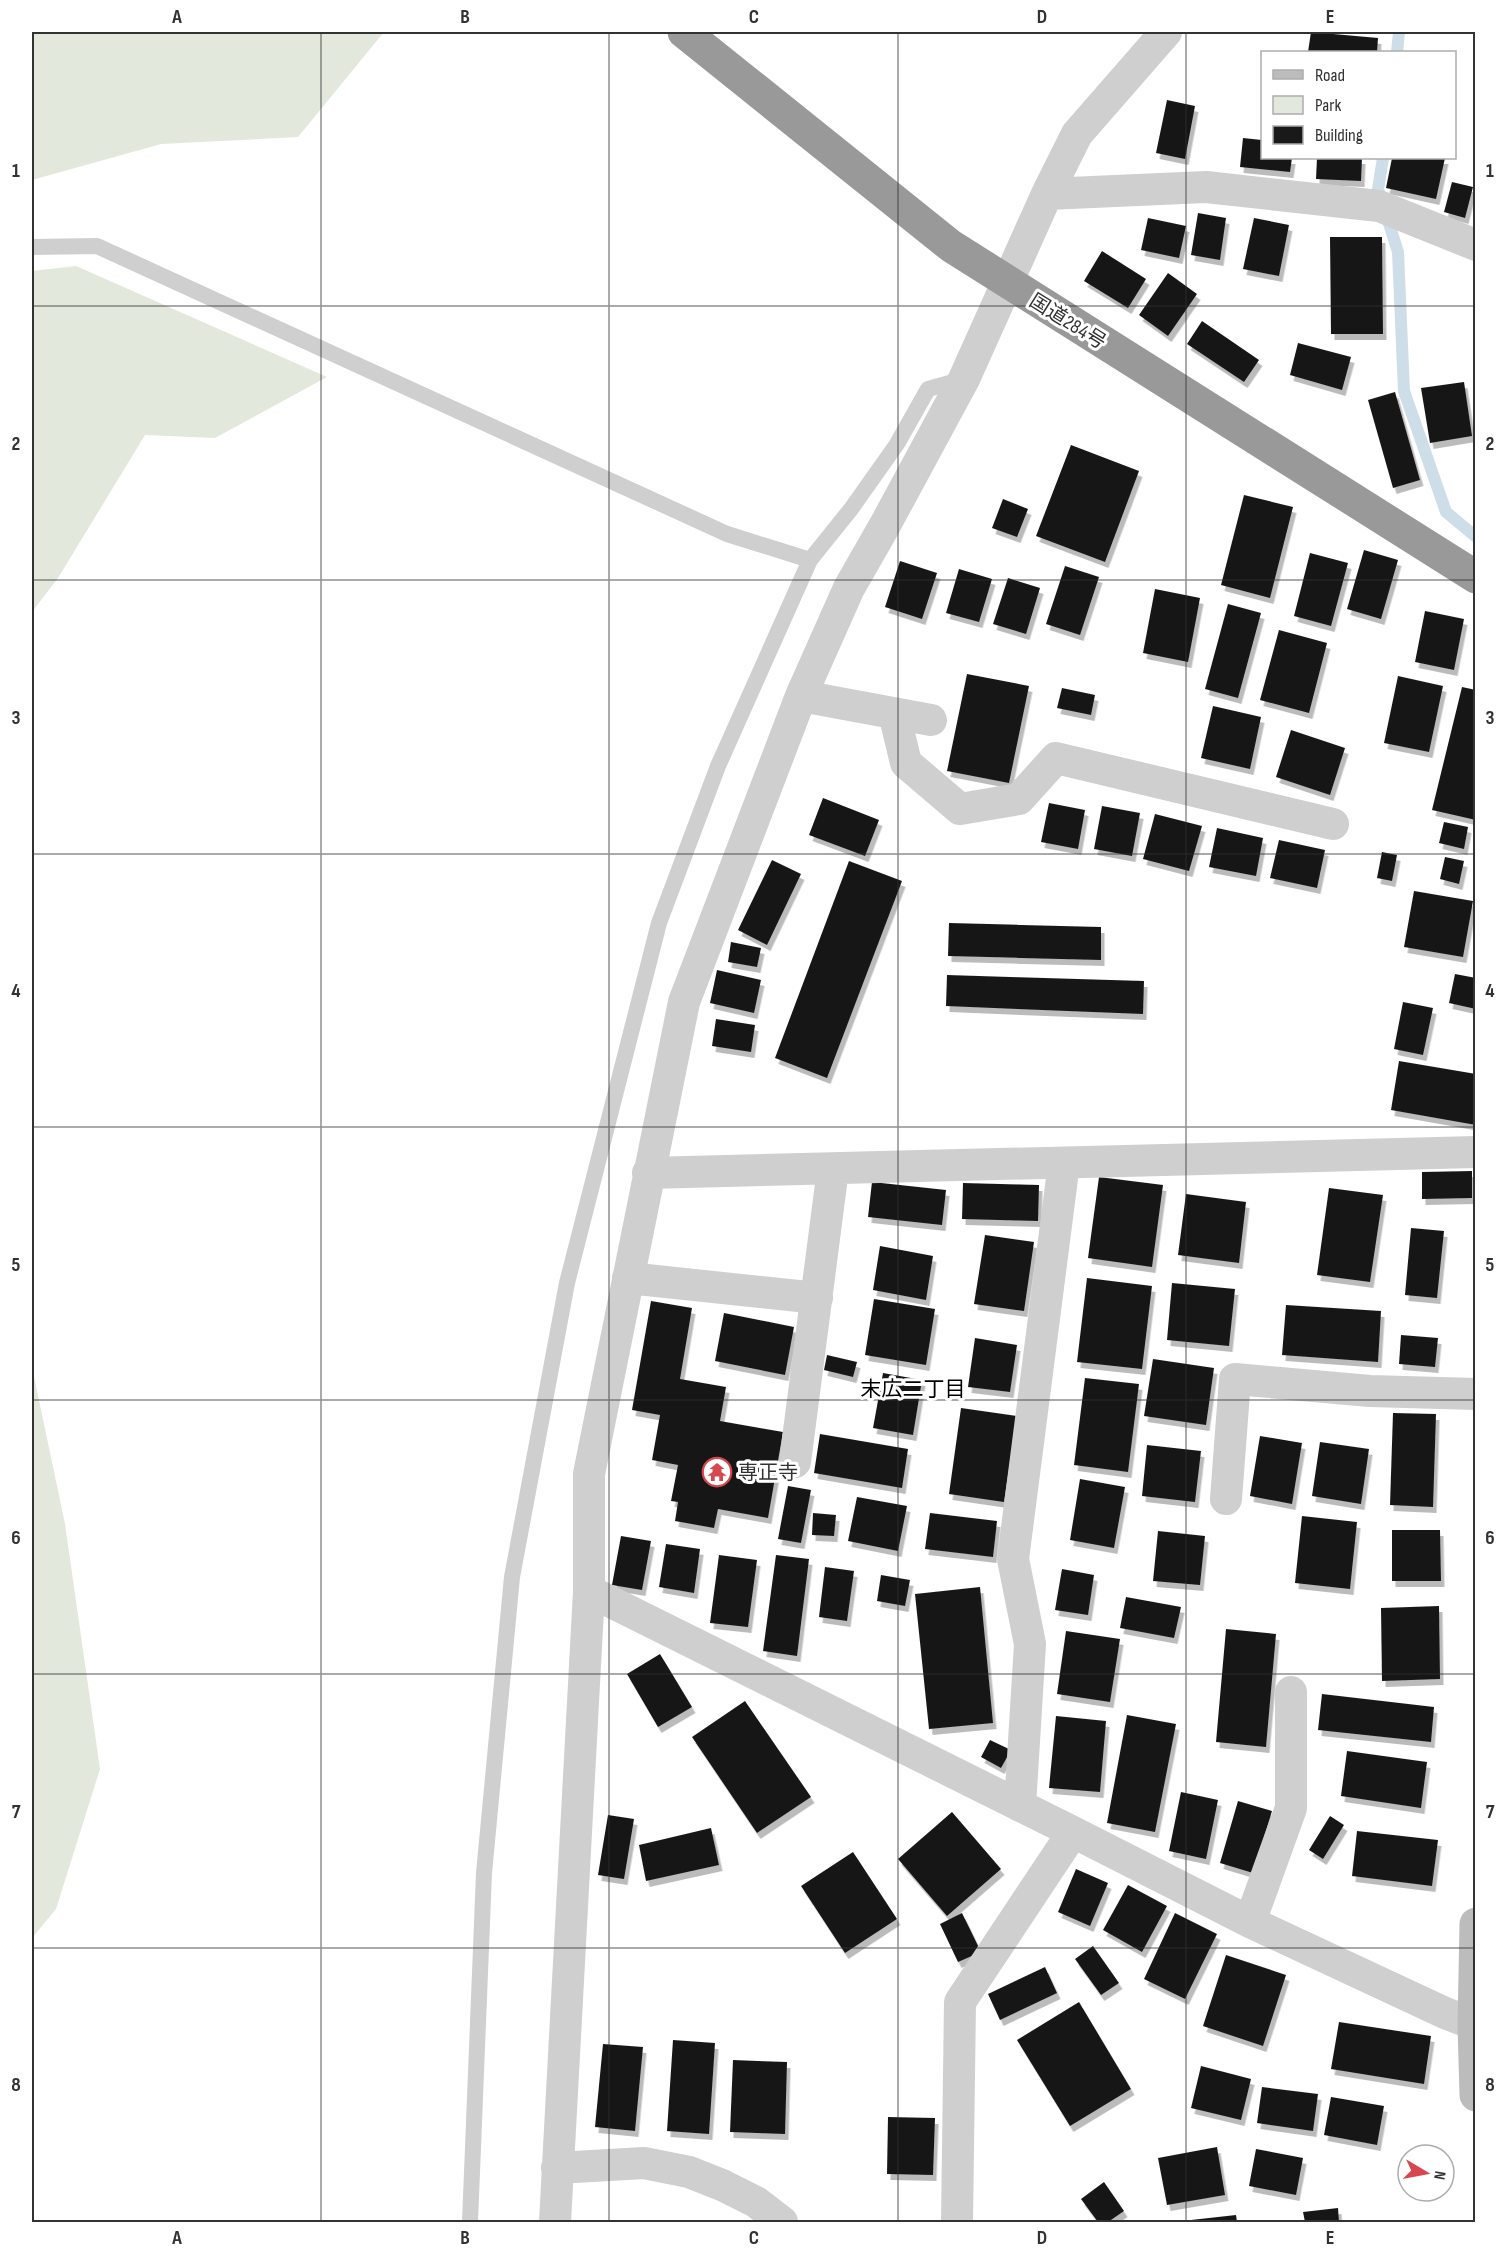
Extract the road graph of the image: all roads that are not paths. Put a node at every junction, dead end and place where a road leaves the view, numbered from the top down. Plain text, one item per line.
1 (684, 32) edge
2 (1166, 32) edge
3 (1047, 194) junction
4 (1476, 245) edge
5 (32, 247) edge
6 (1006, 283) junction
7 (964, 379) junction
8 (810, 560) junction
9 (1476, 577) edge
10 (801, 696) junction
11 (894, 713) junction
12 (931, 720) dead end
13 (1333, 824) dead end
14 (1476, 1152) edge
15 (1064, 1162) junction
16 (833, 1168) junction
17 (648, 1173) junction
18 (628, 1278) junction
19 (817, 1298) junction
20 (1476, 1394) edge
21 (795, 1462) dead end
22 (1226, 1499) dead end
23 (589, 1592) junction
24 (1291, 1692) dead end
25 (1020, 1806) junction
26 (1073, 1832) junction
27 (1250, 1922) junction
28 (1476, 1924) edge
29 (1475, 2025) edge
30 (1476, 2095) edge
31 (557, 2168) junction
32 (470, 2223) edge
33 (555, 2223) edge
34 (782, 2223) edge
35 (957, 2223) edge

1 - 6 highway, 国道284号
2 - 3 street
3 - 4 street
3 - 6 street
5 - 8 lane
6 - 7 street
6 - 9 highway, 国道284号
7 - 8 lane
7 - 10 street
8 - 32 lane
10 - 11 street
10 - 17 street
11 - 12 street
11 - 13 street
14 - 15 street
15 - 16 street
15 - 25 street
16 - 17 street
16 - 19 street
17 - 18 street
18 - 19 street
18 - 23 street
19 - 21 street
20 - 22 street
23 - 25 street
23 - 31 street
24 - 27 street
25 - 26 street
26 - 27 street
26 - 35 street
27 - 29 street
28 - 29 street
29 - 30 street
31 - 33 street
31 - 34 street

